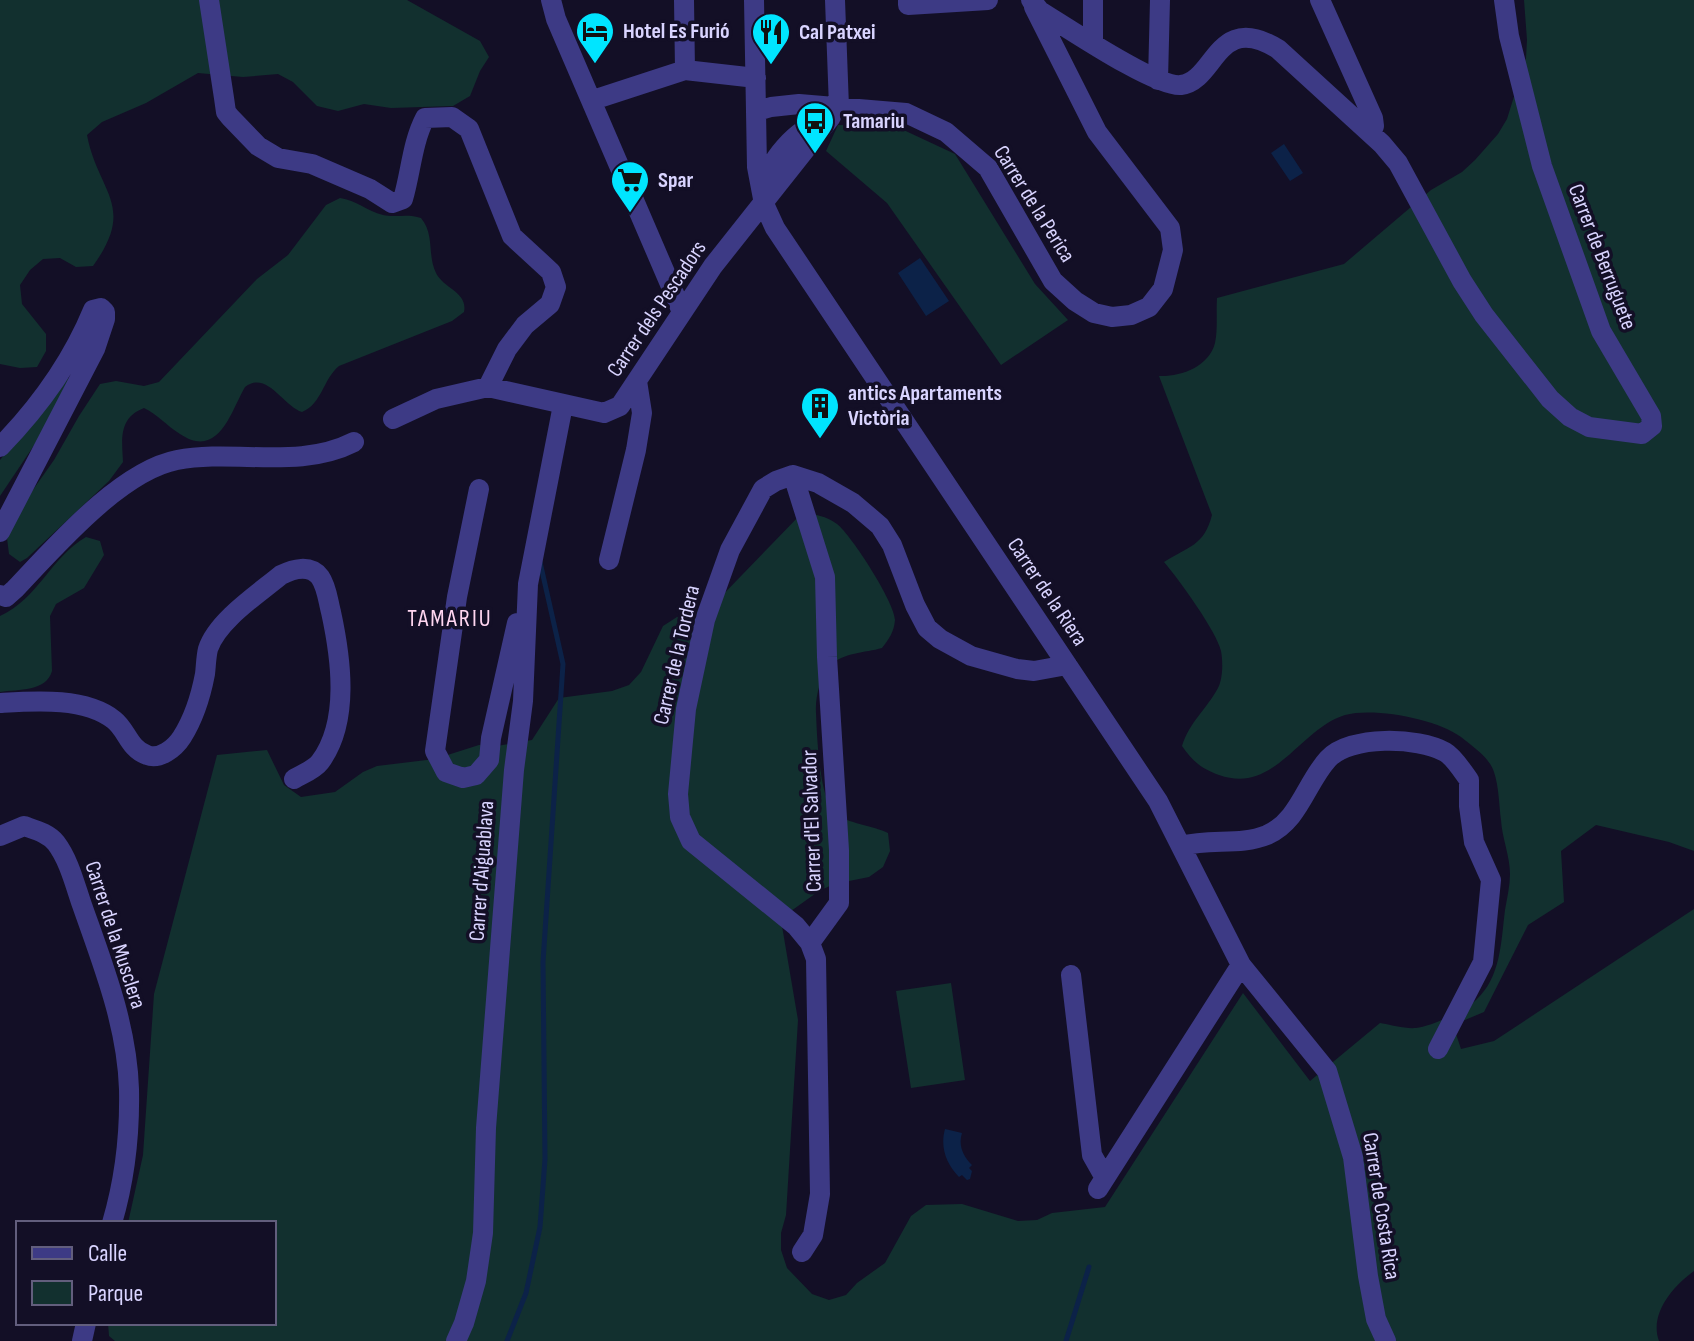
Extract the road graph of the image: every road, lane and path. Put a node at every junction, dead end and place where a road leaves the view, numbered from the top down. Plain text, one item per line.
1 (209, 0) edge
2 (551, 0) edge
3 (684, 0) edge
4 (754, 0) edge
5 (835, 0) edge
6 (988, 0) edge
7 (1030, 0) edge
8 (1093, 0) edge
9 (1160, 0) edge
10 (1320, 0) edge
11 (1504, 0) edge
12 (908, 2) edge
13 (1093, 42) junction
14 (685, 70) junction
15 (756, 78) junction
16 (1158, 80) junction
17 (593, 100) junction
18 (757, 111) junction
19 (843, 111) junction
20 (1371, 134) junction
21 (772, 171) junction
22 (764, 204) junction
23 (682, 312) junction
24 (637, 381) junction
25 (488, 387) junction
26 (563, 405) junction
27 (393, 419) dead end
28 (354, 442) dead end
29 (0, 447) edge
30 (793, 475) junction
31 (479, 489) dead end
32 (0, 532) edge
33 (609, 560) dead end
34 (528, 584) junction
35 (0, 595) edge
36 (1067, 665) junction
37 (0, 703) edge
38 (294, 779) dead end
39 (0, 836) edge
40 (1182, 846) junction
41 (810, 943) junction
42 (1241, 965) junction
43 (1071, 975) dead end
44 (1438, 1049) dead end
45 (113, 1221) edge
46 (802, 1252) dead end
47 (456, 1341) edge
48 (1386, 1341) edge

1 - 25 street
2 - 17 street
3 - 14 street
4 - 15 street, Carrer de la Riera
5 - 19 street
6 - 12 street
7 - 13 street
7 - 19 street, Carrer de la Perica
8 - 13 street
9 - 16 street
10 - 20 street
11 - 20 street, Carrer de Berruguete
13 - 16 street
14 - 15 street
14 - 17 street
15 - 18 street, Carrer de la Riera
16 - 20 street
17 - 23 street
18 - 19 street, Carrer de la Perica
18 - 21 street, Carrer de la Riera
19 - 21 street, Carrer dels Pescadors
21 - 22 street, Carrer dels Pescadors
21 - 22 street, Carrer de la Riera
22 - 23 street, Carrer dels Pescadors
22 - 36 street, Carrer de la Riera
23 - 24 street, Carrer dels Pescadors
24 - 26 street, Carrer dels Pescadors
24 - 33 street
25 - 26 street, Carrer dels Pescadors
25 - 27 street, Carrer dels Pescadors
26 - 34 street, Carrer d'Aiguablava
28 - 35 street
29 - 32 street
30 - 36 street
30 - 41 street, Carrer d'El Salvador
30 - 41 street, Carrer de la Tordera
31 - 34 street
34 - 47 street, Carrer d'Aiguablava
36 - 40 street, Carrer de la Riera
37 - 38 street
39 - 45 street, Carrer de la Musclera
40 - 42 street, Carrer de la Riera
40 - 44 street
41 - 46 street
42 - 43 street
42 - 48 street, Carrer de Costa Rica

